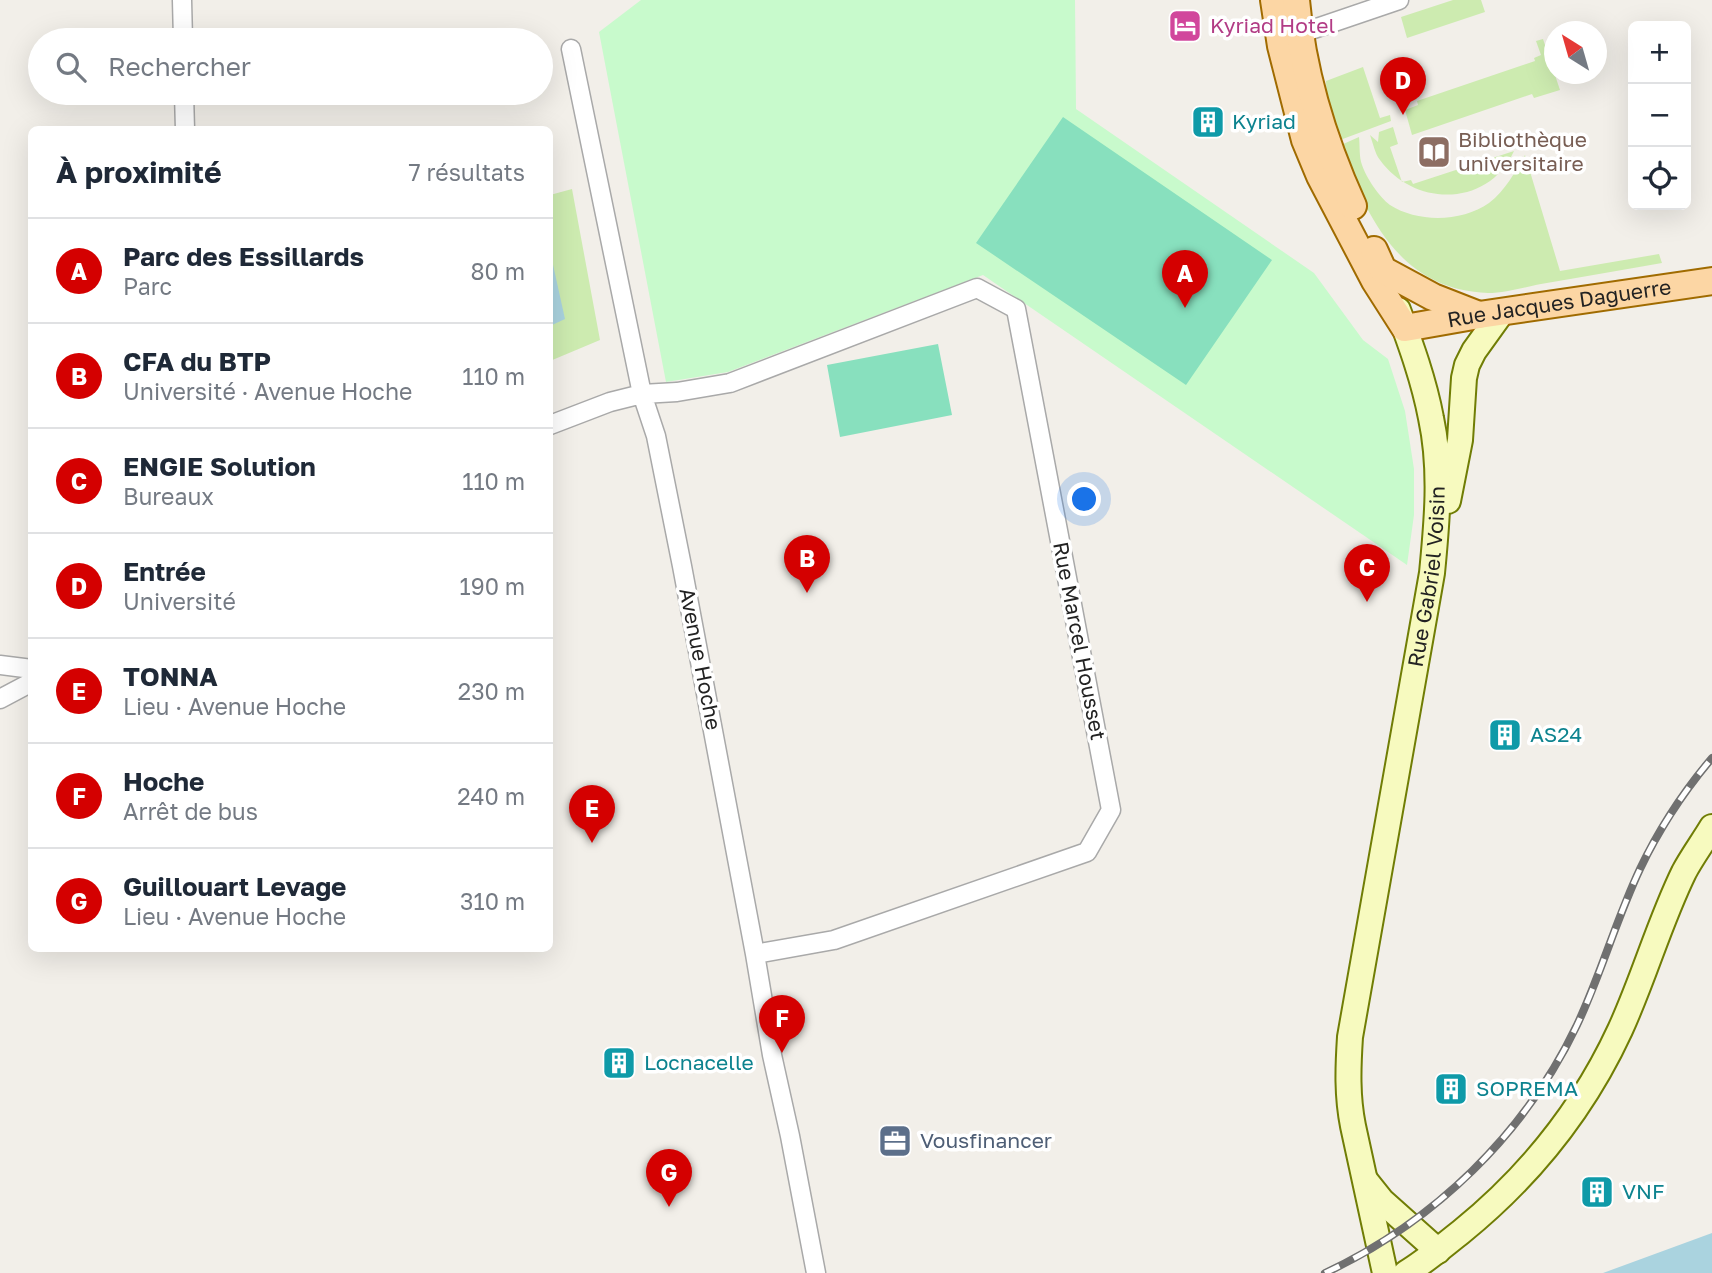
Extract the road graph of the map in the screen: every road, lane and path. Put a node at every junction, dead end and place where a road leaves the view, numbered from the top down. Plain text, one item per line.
1 (182, 0) edge
2 (1274, 0) edge
3 (1296, 0) edge
4 (1399, 0) edge
5 (183, 28) edge
6 (1299, 34) junction
7 (571, 49) dead end
8 (184, 105) edge
9 (185, 126) edge
10 (1383, 270) junction
11 (1712, 281) edge
12 (1490, 314) junction
13 (1405, 328) junction
14 (642, 394) junction
15 (553, 424) edge
16 (1432, 573) junction
17 (0, 665) edge
18 (28, 668) edge
19 (28, 684) edge
20 (0, 699) edge
21 (1712, 827) edge
22 (755, 954) junction
23 (1365, 1180) junction
24 (1438, 1251) junction
25 (816, 1273) edge
26 (1385, 1273) edge
27 (1406, 1273) edge

1 - 5 street
2 - 13 main road, Rue Gabriel Voisin
3 - 6 main road
4 - 6 street
6 - 10 main road
7 - 14 street, Avenue Hoche
8 - 9 street
10 - 12 main road
10 - 13 street
11 - 12 main road, Rue Jacques Daguerre
12 - 13 main road, Rue Jacques Daguerre
12 - 16 street
13 - 16 street, Rue Gabriel Voisin
14 - 15 street
14 - 22 street, Avenue Hoche
14 - 22 street, Rue Marcel Housset
16 - 23 street, Rue Gabriel Voisin
17 - 18 street
19 - 20 street
21 - 24 street
22 - 25 street, Avenue Hoche
23 - 24 street, Rue Gabriel Voisin
23 - 26 street, Rue Gabriel Voisin
24 - 27 street

